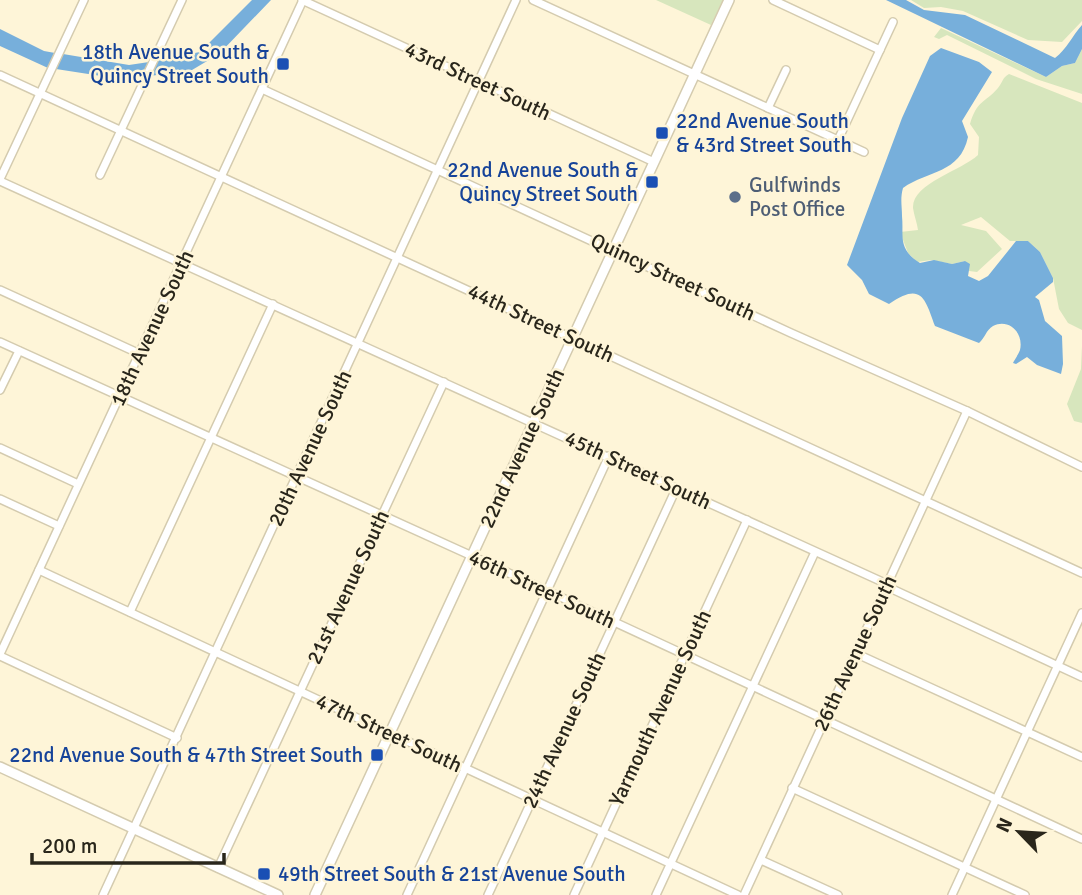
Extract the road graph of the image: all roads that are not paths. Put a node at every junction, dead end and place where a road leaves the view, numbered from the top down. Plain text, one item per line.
1 (83, 0) edge
2 (182, 0) edge
3 (303, 0) edge
4 (516, 0) edge
5 (533, 0) edge
6 (729, 0) edge
7 (773, 0) edge
8 (893, 22) dead end
9 (880, 50) junction
10 (786, 70) dead end
11 (695, 74) junction
12 (0, 75) edge
13 (479, 81) junction
14 (262, 89) junction
15 (40, 93) junction
16 (768, 108) junction
17 (121, 131) junction
18 (838, 140) junction
19 (864, 152) dead end
20 (654, 162) junction
21 (438, 169) junction
22 (100, 175) dead end
23 (222, 176) junction
24 (0, 180) edge
25 (613, 250) junction
26 (398, 257) junction
27 (183, 262) junction
28 (0, 290) edge
29 (273, 304) junction
30 (573, 337) junction
31 (0, 342) edge
32 (358, 343) junction
33 (19, 351) junction
34 (140, 354) junction
35 (444, 382) junction
36 (0, 390) edge
37 (120, 396) junction
38 (967, 411) junction
39 (533, 423) junction
40 (211, 437) junction
41 (0, 448) edge
42 (609, 456) junction
43 (1082, 467) edge
44 (296, 476) junction
45 (78, 484) junction
46 (676, 489) junction
47 (0, 499) edge
48 (927, 500) junction
49 (381, 515) junction
50 (747, 520) junction
51 (59, 526) junction
52 (815, 552) junction
53 (472, 556) junction
54 (39, 570) junction
55 (1082, 573) edge
56 (887, 584) junction
57 (547, 592) junction
58 (130, 612) junction
59 (1082, 613) edge
60 (613, 622) junction
61 (217, 651) junction
62 (855, 653) junction
63 (0, 655) edge
64 (684, 656) junction
65 (1057, 666) junction
66 (1082, 677) edge
67 (751, 686) junction
68 (299, 692) junction
69 (824, 719) junction
70 (1027, 732) junction
71 (390, 733) junction
72 (177, 738) junction
73 (1082, 757) edge
74 (0, 767) edge
75 (466, 768) junction
76 (792, 789) junction
77 (533, 799) junction
78 (995, 799) junction
79 (134, 829) junction
80 (603, 831) junction
81 (1082, 839) edge
82 (761, 860) junction
83 (671, 863) junction
84 (964, 867) junction
85 (218, 868) junction
86 (103, 895) edge
87 (278, 895) edge
88 (315, 895) edge
89 (407, 895) edge
90 (488, 895) edge
91 (574, 895) edge
92 (656, 895) edge
93 (741, 895) edge
94 (838, 895) edge
95 (952, 895) edge
96 (1025, 895) edge

1 - 15 street
2 - 17 street
3 - 13 street, 43rd Street South
3 - 14 street, 18th Avenue South
4 - 13 street, 20th Avenue South
5 - 11 street
6 - 11 main road, 22nd Avenue South
7 - 9 street
8 - 9 street
9 - 18 street
10 - 16 street
11 - 16 street
11 - 20 main road, 22nd Avenue South
12 - 15 street, 44th Street South
13 - 20 street, 43rd Street South
13 - 21 street, 20th Avenue South
14 - 21 street, Quincy Street South
14 - 23 street, 18th Avenue South
15 - 17 street, 44th Street South
15 - 24 street
16 - 18 street
17 - 22 street
17 - 23 street, 44th Street South
18 - 19 street
20 - 25 main road, 22nd Avenue South
21 - 25 street, Quincy Street South
21 - 26 street, 20th Avenue South
23 - 26 street, 44th Street South
23 - 27 street, 18th Avenue South
24 - 27 street, 45th Street South
25 - 30 main road, 22nd Avenue South
25 - 38 street, Quincy Street South
26 - 30 street, 44th Street South
26 - 32 street, 20th Avenue South
27 - 29 street, 45th Street South
27 - 34 street, 18th Avenue South
28 - 34 street
29 - 32 street, 45th Street South
29 - 40 street
30 - 39 main road, 22nd Avenue South
30 - 48 street, 44th Street South
31 - 33 street, 46th Street South
32 - 35 street, 45th Street South
32 - 44 street, 20th Avenue South
33 - 36 street
33 - 37 street, 46th Street South
34 - 37 street, 18th Avenue South
35 - 39 street, 45th Street South
35 - 49 street, 21st Avenue South
37 - 40 street, 46th Street South
37 - 45 street, 18th Avenue South
38 - 43 street, Quincy Street South
38 - 48 street, 26th Avenue South
39 - 42 street, 45th Street South
39 - 53 main road, 22nd Avenue South
40 - 44 street, 46th Street South
40 - 58 street
41 - 45 street
42 - 46 street, 45th Street South
42 - 57 street
44 - 49 street, 46th Street South
44 - 61 street, 20th Avenue South
45 - 51 street, 18th Avenue South
46 - 50 street, 45th Street South
46 - 60 street, 24th Avenue South
47 - 51 street
48 - 55 street, 44th Street South
48 - 56 street, 26th Avenue South
49 - 53 street, 46th Street South
49 - 68 street, 21st Avenue South
50 - 52 street, 45th Street South
50 - 64 street, Yarmouth Avenue South
51 - 54 street, 18th Avenue South
52 - 56 street, 45th Street South
52 - 67 street
53 - 57 street, 46th Street South
53 - 71 main road, 22nd Avenue South
54 - 58 street, 47th Street South
54 - 63 street, 18th Avenue South
56 - 62 street, 26th Avenue South
56 - 65 street, 45th Street South
57 - 60 street, 46th Street South
57 - 75 street
58 - 61 street, 47th Street South
59 - 65 street
60 - 64 street, 46th Street South
60 - 77 street, 24th Avenue South
61 - 68 street, 47th Street South
61 - 72 street, 20th Avenue South
62 - 69 street, 26th Avenue South
62 - 70 street
63 - 72 street
64 - 67 street, 46th Street South
64 - 80 street, Yarmouth Avenue South
65 - 66 street, 45th Street South
65 - 70 street
67 - 69 street, 46th Street South
67 - 83 street
68 - 71 street, 47th Street South
68 - 85 street, 21st Avenue South
69 - 76 street, 26th Avenue South
69 - 78 street, 46th Street South
70 - 73 street
70 - 78 street
71 - 75 street, 47th Street South
71 - 88 main road, 22nd Avenue South
72 - 79 street, 20th Avenue South
74 - 79 main road
75 - 77 street, 47th Street South
75 - 89 street
76 - 82 street, 26th Avenue South
76 - 84 street
77 - 80 street, 47th Street South
77 - 90 street, 24th Avenue South
78 - 81 street, 46th Street South
78 - 84 street
79 - 85 main road
79 - 86 street, 20th Avenue South
80 - 83 street, 47th Street South
80 - 91 street, Yarmouth Avenue South
82 - 93 street, 26th Avenue South
82 - 94 street
83 - 92 street
83 - 93 street, 47th Street South
84 - 95 street
84 - 96 street
85 - 87 main road

